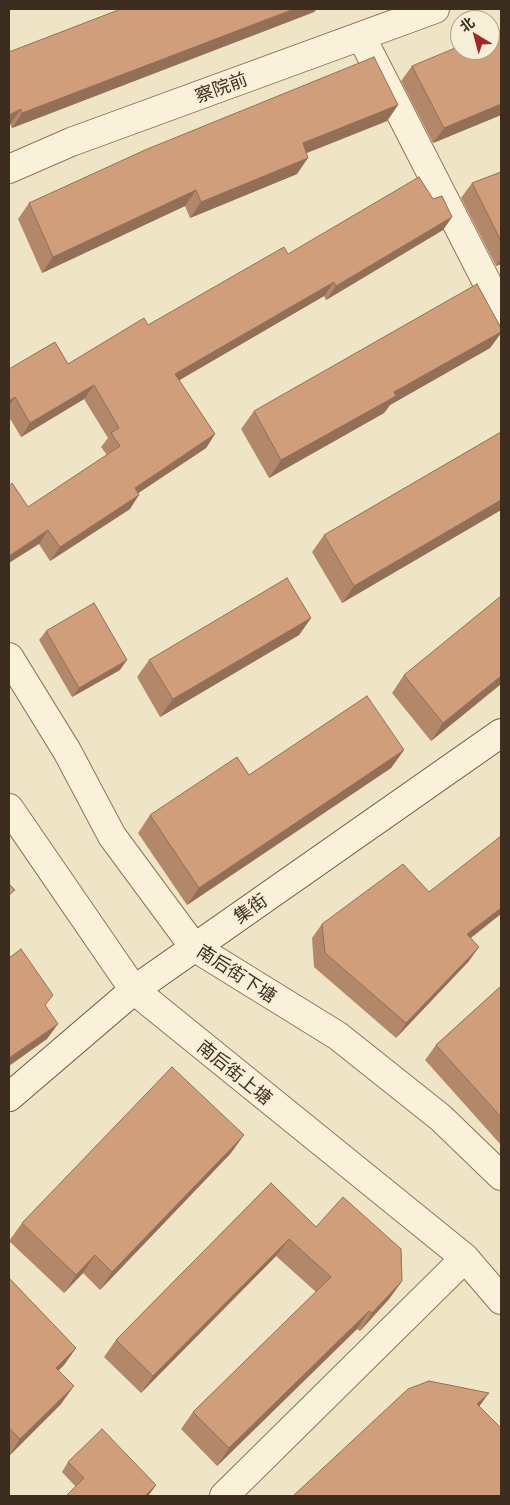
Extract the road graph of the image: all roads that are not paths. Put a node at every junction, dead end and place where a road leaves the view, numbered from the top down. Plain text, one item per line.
1 (435, 9) edge
2 (362, 36) junction
3 (9, 169) edge
4 (501, 310) edge
5 (9, 657) edge
6 (501, 733) edge
7 (9, 808) edge
8 (194, 947) junction
9 (134, 990) junction
10 (9, 1097) edge
11 (501, 1176) edge
12 (465, 1258) junction
13 (501, 1300) edge
14 (224, 1496) edge

1 - 2 street, 察院前
2 - 3 street, 察院前
2 - 4 street
5 - 8 street, 南后街下塘
6 - 8 street, 集街
7 - 9 street, 南后街上塘
8 - 9 street, 集街
8 - 11 street, 南后街下塘
9 - 10 street, 集街
9 - 12 street, 南后街上塘
12 - 13 street, 南后街上塘
12 - 14 street

